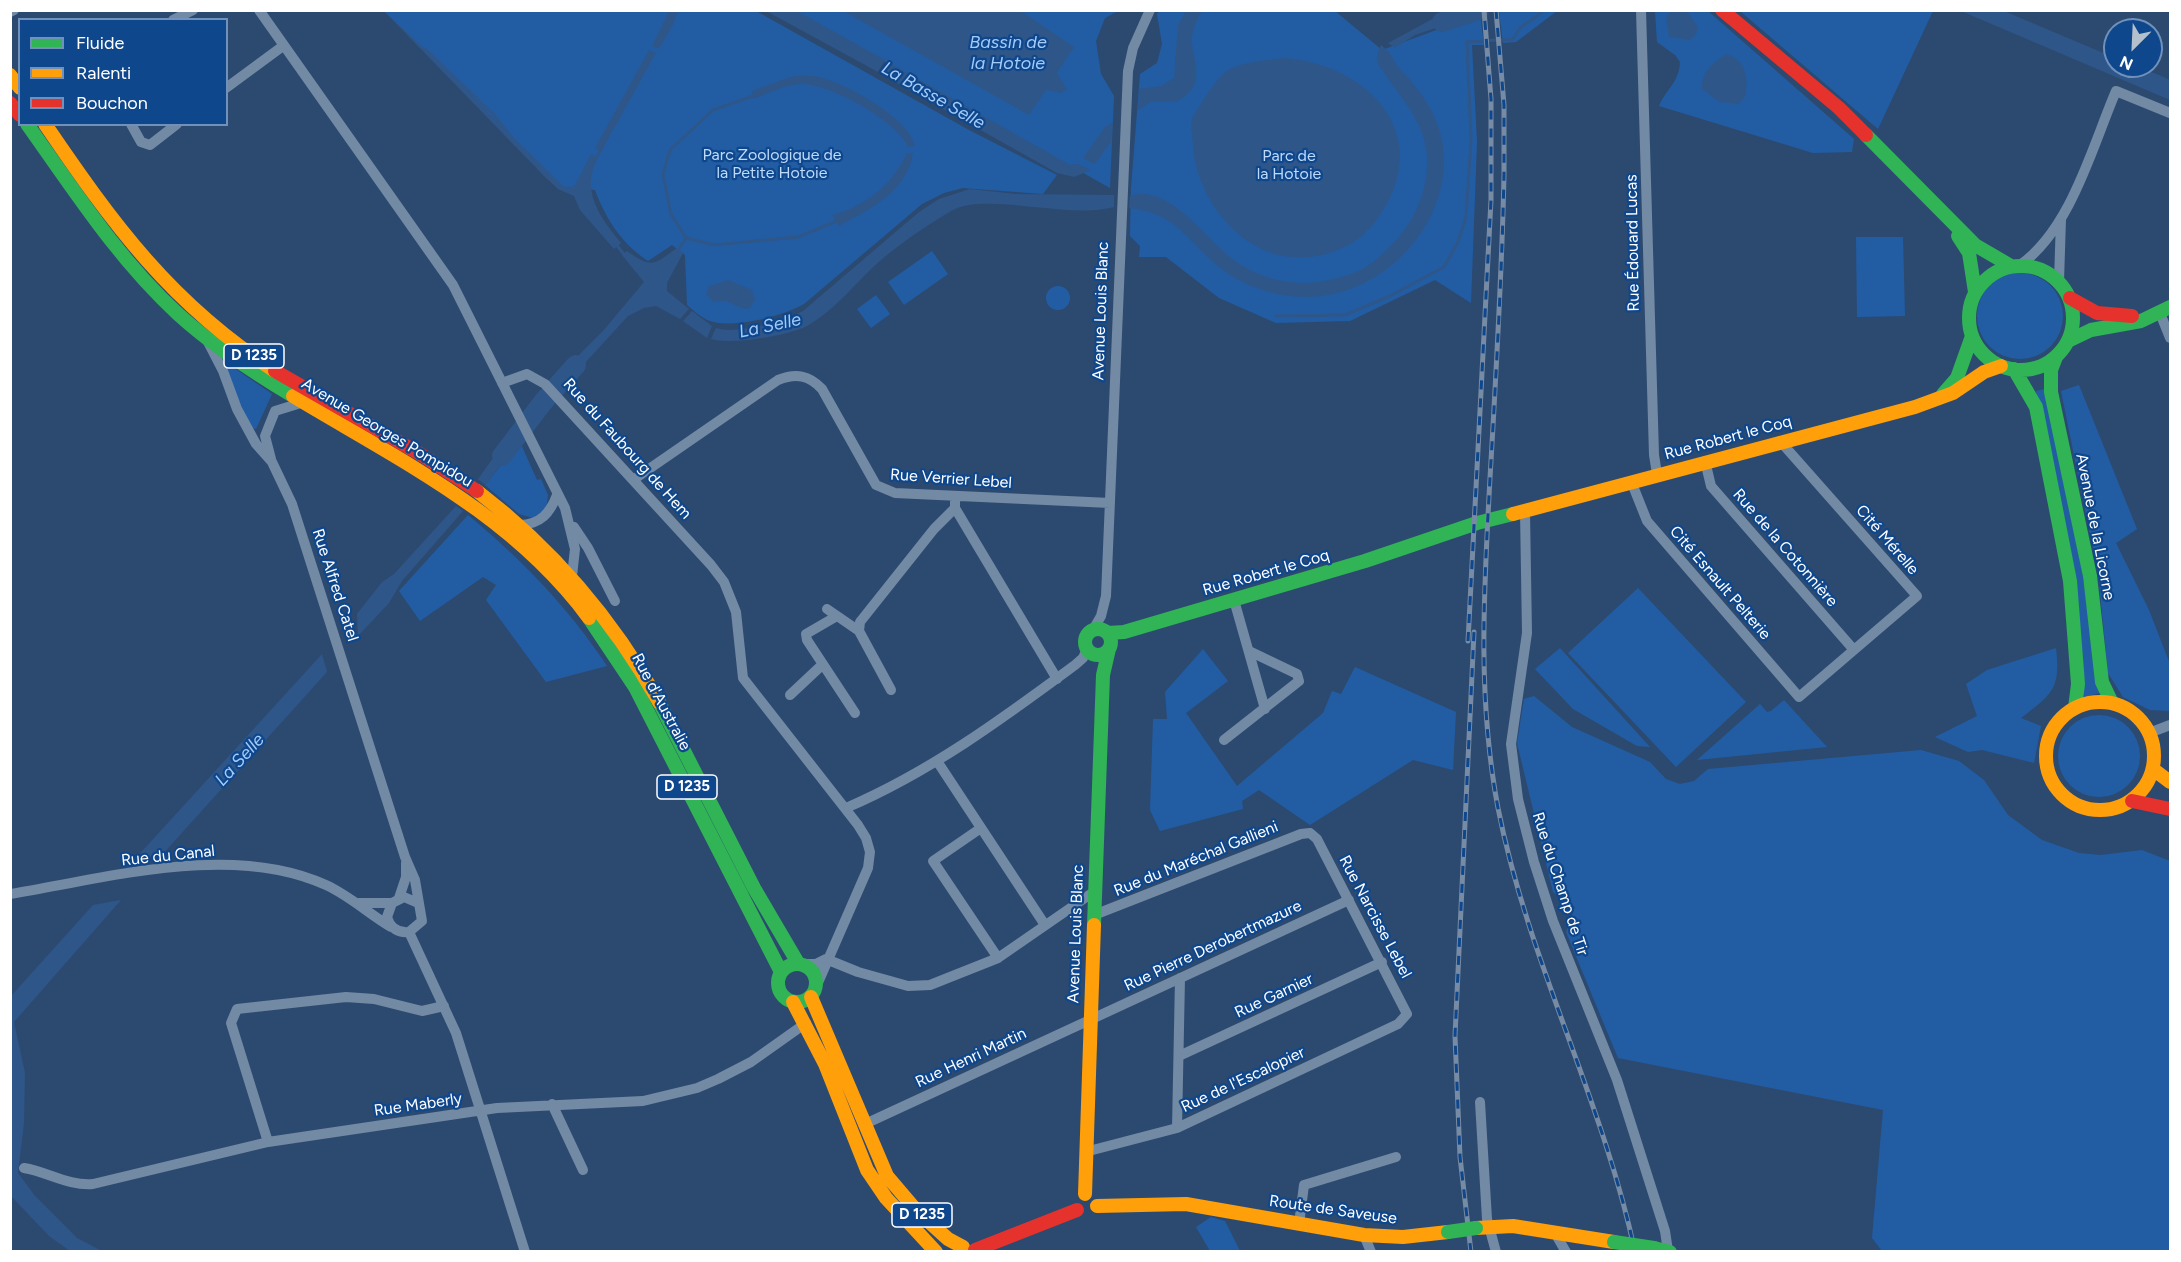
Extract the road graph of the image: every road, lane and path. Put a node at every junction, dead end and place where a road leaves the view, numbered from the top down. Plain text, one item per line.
1 (193, 10) edge
2 (260, 10) edge
3 (1150, 10) edge
4 (1641, 10) edge
5 (1722, 10) edge
6 (177, 18) edge
7 (283, 46) junction
8 (228, 87) edge
9 (2170, 113) edge
10 (28, 126) edge
11 (46, 126) edge
12 (132, 126) edge
13 (174, 126) edge
14 (1929, 200) junction
15 (2061, 218) junction
16 (2015, 266) junction
17 (2059, 281) junction
18 (1975, 292) junction
19 (2070, 298) junction
20 (2160, 312) edge
21 (1972, 336) junction
22 (205, 337) junction
23 (2170, 338) edge
24 (2068, 341) junction
25 (2056, 357) junction
26 (2007, 368) junction
27 (282, 382) junction
28 (502, 382) junction
29 (1939, 398) junction
30 (304, 402) junction
31 (275, 411) junction
32 (1780, 441) junction
33 (1705, 461) junction
34 (272, 462) junction
35 (1657, 474) junction
36 (633, 480) junction
37 (1631, 482) junction
38 (557, 495) junction
39 (955, 502) junction
40 (1110, 503) junction
41 (1525, 512) junction
42 (570, 522) junction
43 (520, 525) junction
44 (541, 553) junction
45 (572, 576) junction
46 (1234, 600) junction
47 (615, 601) dead end
48 (827, 609) dead end
49 (837, 615) junction
50 (859, 631) junction
51 (1104, 633) junction
52 (1854, 650) junction
53 (1090, 651) junction
54 (1249, 651) junction
55 (822, 665) junction
56 (1103, 675) junction
57 (1057, 678) junction
58 (891, 690) dead end
59 (790, 695) dead end
60 (2112, 703) junction
61 (2074, 708) junction
62 (1265, 709) junction
63 (855, 713) dead end
64 (2170, 725) edge
65 (2149, 733) junction
66 (1224, 740) dead end
67 (937, 761) junction
68 (2153, 769) junction
69 (2170, 782) edge
70 (2132, 801) junction
71 (846, 808) junction
72 (2170, 809) edge
73 (981, 828) junction
74 (1310, 833) joint
75 (405, 857) junction
76 (1095, 891) junction
77 (10, 894) edge
78 (1349, 900) junction
79 (395, 901) junction
80 (359, 903) junction
81 (418, 903) junction
82 (1094, 915) junction
83 (1045, 925) junction
84 (392, 927) junction
85 (409, 932) junction
86 (826, 958) junction
87 (998, 958) junction
88 (1382, 962) junction
89 (801, 964) junction
90 (781, 972) junction
91 (1180, 978) junction
92 (814, 991) junction
93 (793, 1002) junction
94 (444, 1006) junction
95 (1406, 1017) joint
96 (1090, 1020) junction
97 (806, 1023) junction
98 (1179, 1056) junction
99 (1480, 1102) dead end
100 (557, 1104) junction
101 (480, 1112) junction
102 (865, 1124) junction
103 (1177, 1128) junction
104 (268, 1142) junction
105 (1085, 1152) junction
106 (1396, 1157) dead end
107 (24, 1168) dead end
108 (583, 1170) dead end
109 (1085, 1194) junction
110 (1098, 1206) junction
111 (1077, 1210) junction
112 (1299, 1224) junction
113 (1482, 1228) junction
114 (1555, 1233) junction
115 (1364, 1235) junction
116 (968, 1250) edge
117 (1664, 1250) edge
118 (525, 1251) edge
119 (936, 1251) edge
120 (1371, 1251) edge
121 (1496, 1251) edge
122 (1566, 1251) edge

1 - 6 street
2 - 7 street
3 - 40 street, Avenue Louis Blanc
4 - 35 street, Rue Édouard Lucas
5 - 14 main road
7 - 8 street
7 - 28 street
9 - 15 street
10 - 22 main road, Avenue Georges Pompidou / D 1235
11 - 27 main road, Avenue Georges Pompidou / D 1235
12 - 13 street
14 - 16 main road
14 - 18 main road
15 - 16 street
15 - 17 street
16 - 17 main road
16 - 18 main road
17 - 19 main road
18 - 21 main road
19 - 20 main road
19 - 24 main road
20 - 23 street
20 - 24 main road
21 - 26 main road
21 - 29 main road
22 - 27 main road, Avenue Georges Pompidou / D 1235
22 - 34 street, Rue Alfred Catel
24 - 25 main road
25 - 26 main road
25 - 60 main road, Avenue de la Licorne
26 - 29 main road, Rue Robert le Coq
26 - 61 main road
27 - 30 main road, Avenue Georges Pompidou / D 1235
27 - 31 street
27 - 43 main road, Avenue Georges Pompidou / D 1235
28 - 36 street, Rue du Faubourg de Hem
28 - 38 street
29 - 32 main road, Rue Robert le Coq
30 - 31 street
30 - 44 main road, Avenue Georges Pompidou / D 1235
31 - 34 street
32 - 33 main road, Rue Robert le Coq
32 - 52 street, Cité Mérelle
33 - 35 main road, Rue Robert le Coq
33 - 52 street, Rue de la Cotonnière
34 - 75 street, Rue Alfred Catel
35 - 37 main road, Rue Robert le Coq
36 - 39 street, Rue Verrier Lebel
36 - 71 street, Rue du Faubourg de Hem
37 - 41 main road, Rue Robert le Coq
37 - 52 street, Cité Esnault Pelterie
38 - 42 street
38 - 43 street
39 - 40 street, Rue Verrier Lebel
39 - 50 street
39 - 57 street
40 - 51 street, Avenue Louis Blanc
41 - 46 main road, Rue Robert le Coq
41 - 117 street, Rue du Champ de Tir
42 - 45 street
42 - 47 street
43 - 44 main road, Avenue Georges Pompidou / D 1235
44 - 45 main road, Rue d'Australie / D 1235
44 - 90 main road, Rue d'Australie / D 1235
45 - 89 main road, Rue d'Australie / D 1235
46 - 51 main road, Rue Robert le Coq
46 - 54 street
48 - 49 street
49 - 50 street
49 - 55 street
50 - 58 street
51 - 53 main road
51 - 53 main road
51 - 56 main road, Avenue Louis Blanc
53 - 56 main road, Avenue Louis Blanc
53 - 57 street
54 - 62 street
54 - 62 street
55 - 59 street
55 - 63 street
56 - 76 main road, Avenue Louis Blanc
57 - 67 street
60 - 61 main road
60 - 65 main road
61 - 70 main road
62 - 66 street
64 - 65 street
65 - 68 main road
67 - 71 street
67 - 73 street
68 - 69 main road
68 - 70 main road
70 - 72 main road
71 - 86 street, Rue du Faubourg de Hem
73 - 83 street
73 - 87 street
74 - 78 street, Rue Narcisse Lebel
74 - 82 street, Rue du Maréchal Gallieni
75 - 79 street, Rue Alfred Catel
75 - 81 street, Rue Alfred Catel
76 - 82 main road, Avenue Louis Blanc
76 - 83 street
77 - 80 street, Rue du Canal
78 - 88 street, Rue Narcisse Lebel
78 - 91 street, Rue Pierre Derobertmazure
79 - 80 street, Rue du Canal
79 - 81 street
79 - 84 street
80 - 84 street, Rue du Canal
81 - 85 street
82 - 96 main road, Avenue Louis Blanc
83 - 87 street
84 - 85 street
85 - 94 street
86 - 87 street
86 - 89 street
86 - 92 street, Rue du Faubourg de Hem
88 - 95 street, Rue Narcisse Lebel
88 - 98 street, Rue Garnier
89 - 90 main road
89 - 92 main road
90 - 93 main road
91 - 96 street, Rue Pierre Derobertmazure
91 - 98 street
92 - 93 main road
92 - 102 main road, D 1235
93 - 97 main road, D 1235
94 - 101 street
94 - 104 street
95 - 103 street, Rue de l'Escalopier
96 - 102 street, Rue Henri Martin
96 - 105 main road, Avenue Louis Blanc
97 - 100 street, Rue Maberly
97 - 119 main road, D 1235
98 - 103 street
99 - 113 street
100 - 101 street, Rue Maberly
100 - 108 street
101 - 104 street, Rue Maberly
101 - 118 street
102 - 116 main road, D 1235
103 - 105 street, Rue de l'Escalopier
104 - 107 street, Rue Maberly
105 - 109 main road, Avenue Louis Blanc
106 - 112 street
109 - 110 main road
109 - 111 main road
110 - 111 main road
110 - 112 main road, Route de Saveuse
111 - 116 main road
112 - 115 main road, Route de Saveuse
113 - 114 main road, Route de Saveuse
113 - 115 main road, Route de Saveuse, bridge
113 - 121 street
114 - 117 main road, Route de Saveuse, bridge
114 - 122 street
115 - 120 street

